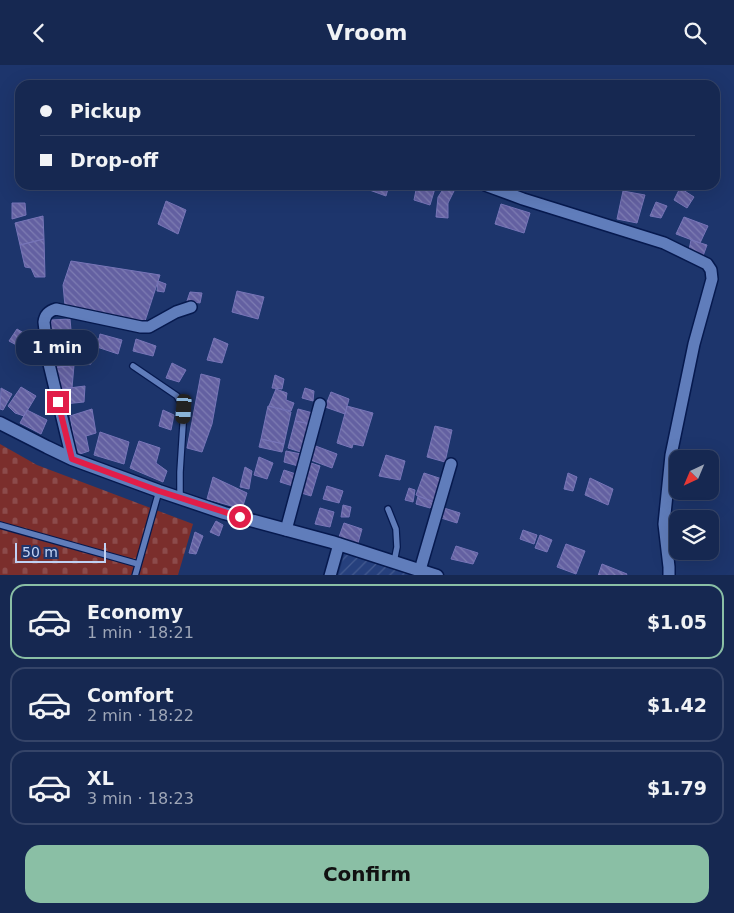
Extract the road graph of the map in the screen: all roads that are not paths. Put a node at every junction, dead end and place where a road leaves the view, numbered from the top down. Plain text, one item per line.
1 (499, 190) edge
2 (191, 307) dead end
3 (133, 366) dead end
4 (320, 404) dead end
5 (0, 423) edge
6 (72, 459) junction
7 (451, 464) dead end
8 (159, 491) junction
9 (180, 498) junction
10 (388, 509) dead end
11 (0, 525) edge
12 (286, 530) junction
13 (339, 544) junction
14 (394, 562) junction
15 (138, 564) junction
16 (420, 570) junction
17 (135, 575) edge
18 (330, 575) edge
19 (437, 575) edge
20 (669, 575) edge

1 - 20 street
2 - 6 street
3 - 9 lane
4 - 12 street
5 - 6 main road
6 - 8 main road
7 - 16 street
8 - 9 main road
8 - 15 lane
9 - 12 main road
10 - 14 lane
11 - 15 lane
12 - 13 main road
13 - 14 main road
13 - 18 street
14 - 16 main road
15 - 17 lane
16 - 19 main road

